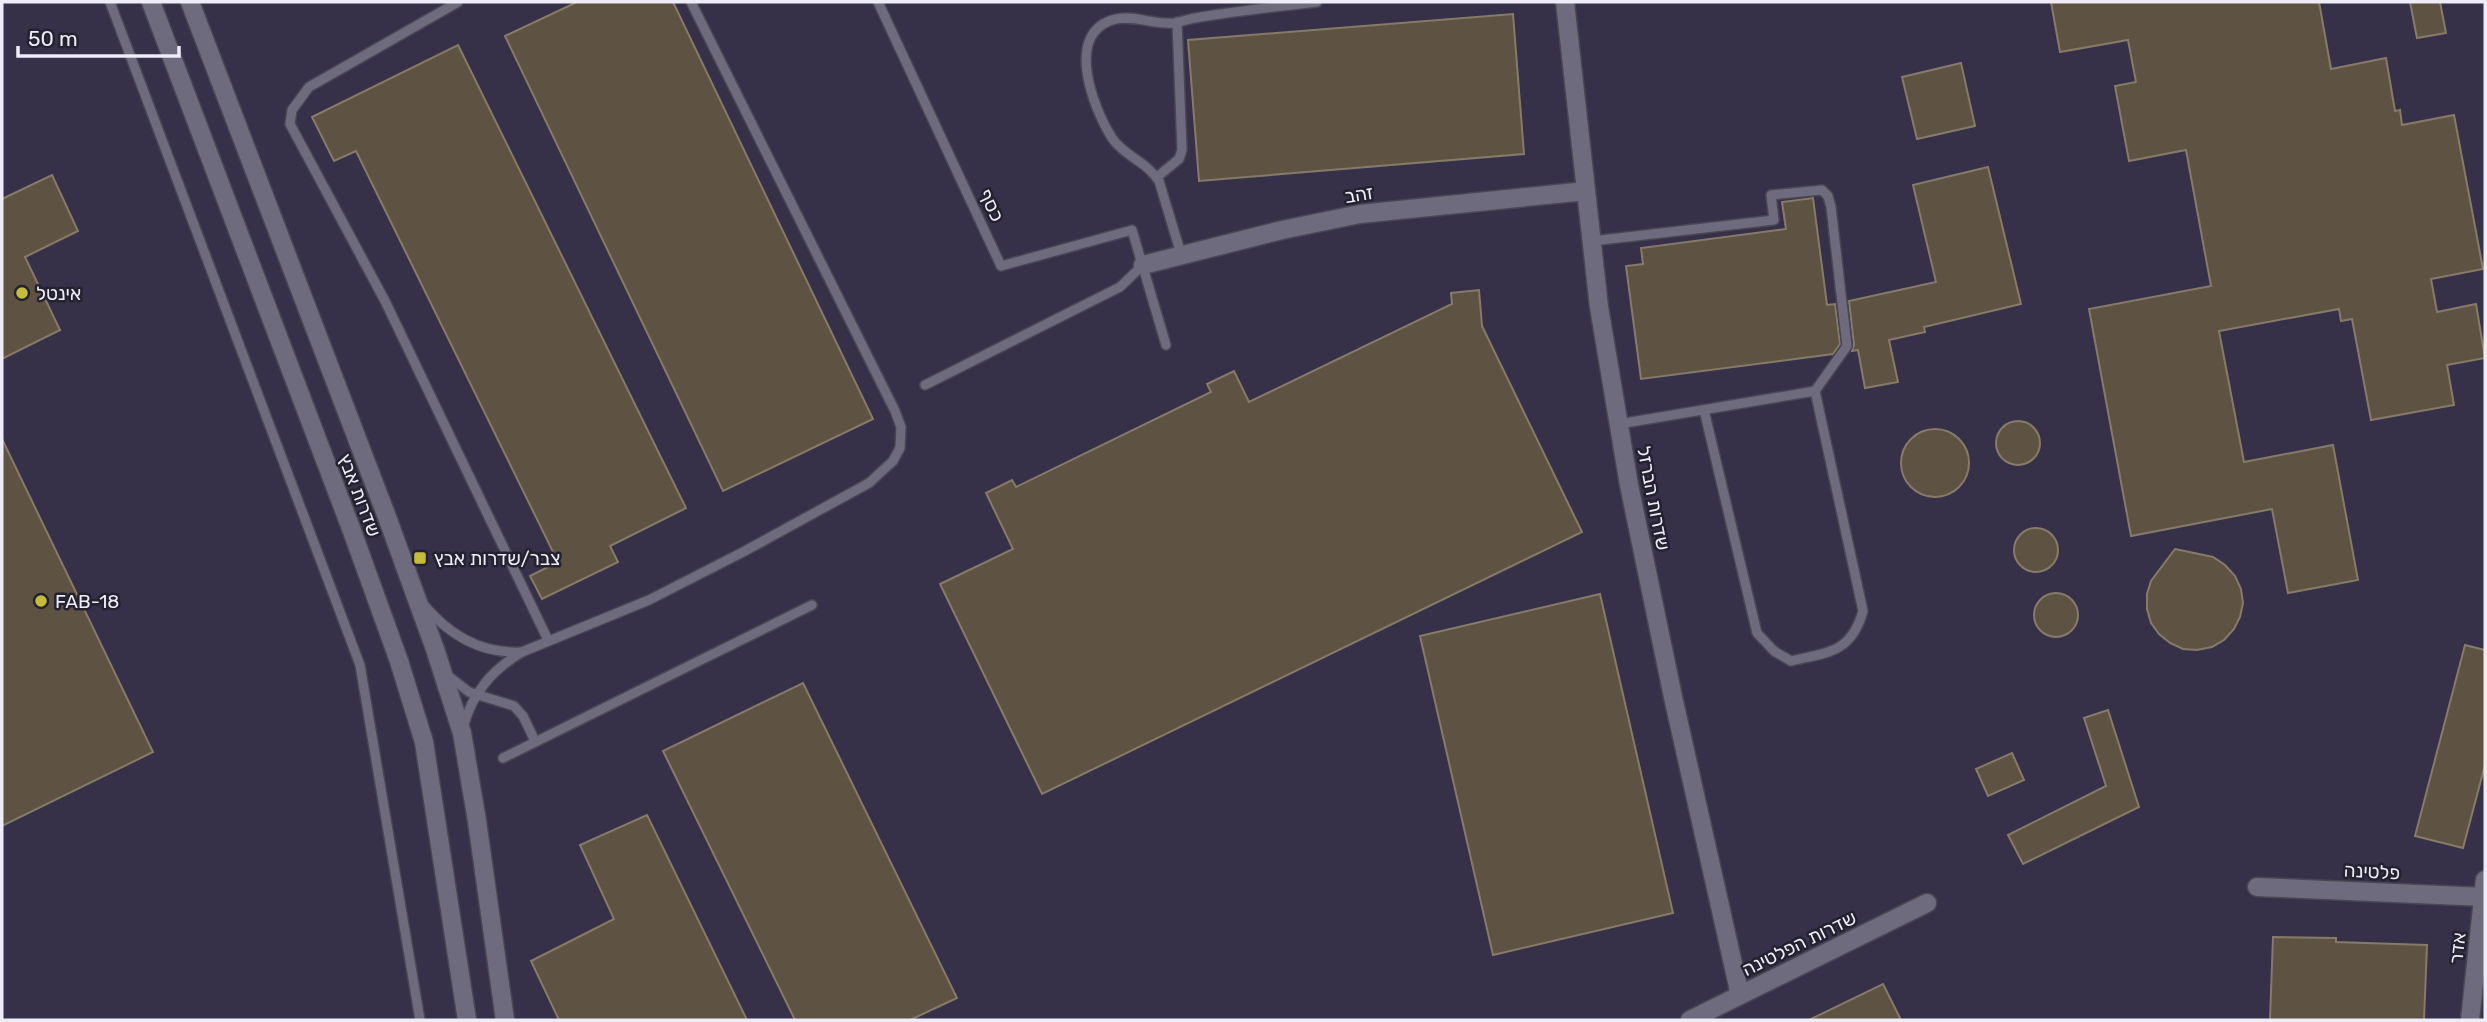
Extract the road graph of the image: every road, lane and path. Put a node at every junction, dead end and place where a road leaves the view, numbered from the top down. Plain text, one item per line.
1 (110, 2) edge
2 (151, 2) edge
3 (190, 2) edge
4 (458, 2) edge
5 (691, 2) edge
6 (878, 2) edge
7 (1317, 2) edge
8 (1565, 2) edge
9 (1177, 22) junction
10 (1157, 177) junction
11 (1586, 191) junction
12 (1592, 241) junction
13 (1181, 254) junction
14 (1143, 265) junction
15 (1167, 345) dead end
16 (925, 385) dead end
17 (1815, 391) junction
18 (1704, 410) junction
19 (1619, 424) junction
20 (415, 594) junction
21 (812, 605) dead end
22 (548, 640) junction
23 (522, 652) junction
24 (440, 664) junction
25 (477, 694) junction
26 (500, 701) junction
27 (467, 715) junction
28 (462, 733) junction
29 (535, 741) junction
30 (503, 758) dead end
31 (2257, 887) dead end
32 (2485, 891) edge
33 (1927, 903) dead end
34 (1740, 995) junction
35 (420, 1020) edge
36 (467, 1020) edge
37 (505, 1020) edge
38 (1690, 1020) edge
39 (2470, 1020) edge

1 - 35 lane
2 - 36 street, שדרות אבץ
3 - 20 street, שדרות אבץ
4 - 22 lane
5 - 22 lane
6 - 14 lane, כסף
7 - 9 lane
8 - 11 street, שדרות הברזל
9 - 10 lane
9 - 10 lane
10 - 13 lane
11 - 12 street, שדרות הברזל
11 - 13 street, זהב
12 - 17 lane
12 - 19 street, שדרות הברזל
13 - 14 street, זהב
14 - 15 lane
14 - 16 lane
17 - 18 lane
17 - 18 lane
18 - 19 lane
19 - 34 street, שדרות הברזל
20 - 23 lane
20 - 24 street, שדרות אבץ
21 - 29 lane
22 - 23 lane
23 - 25 lane
24 - 25 lane
24 - 28 street, שדרות אבץ
25 - 26 lane
25 - 27 lane
26 - 27 lane
26 - 29 lane
27 - 28 lane
28 - 37 street, שדרות אבץ
29 - 30 lane
31 - 32 street, פלטינה
32 - 39 street, אדר
33 - 34 street, שדרות הפלטינה
34 - 38 street, שדרות הפלטינה

